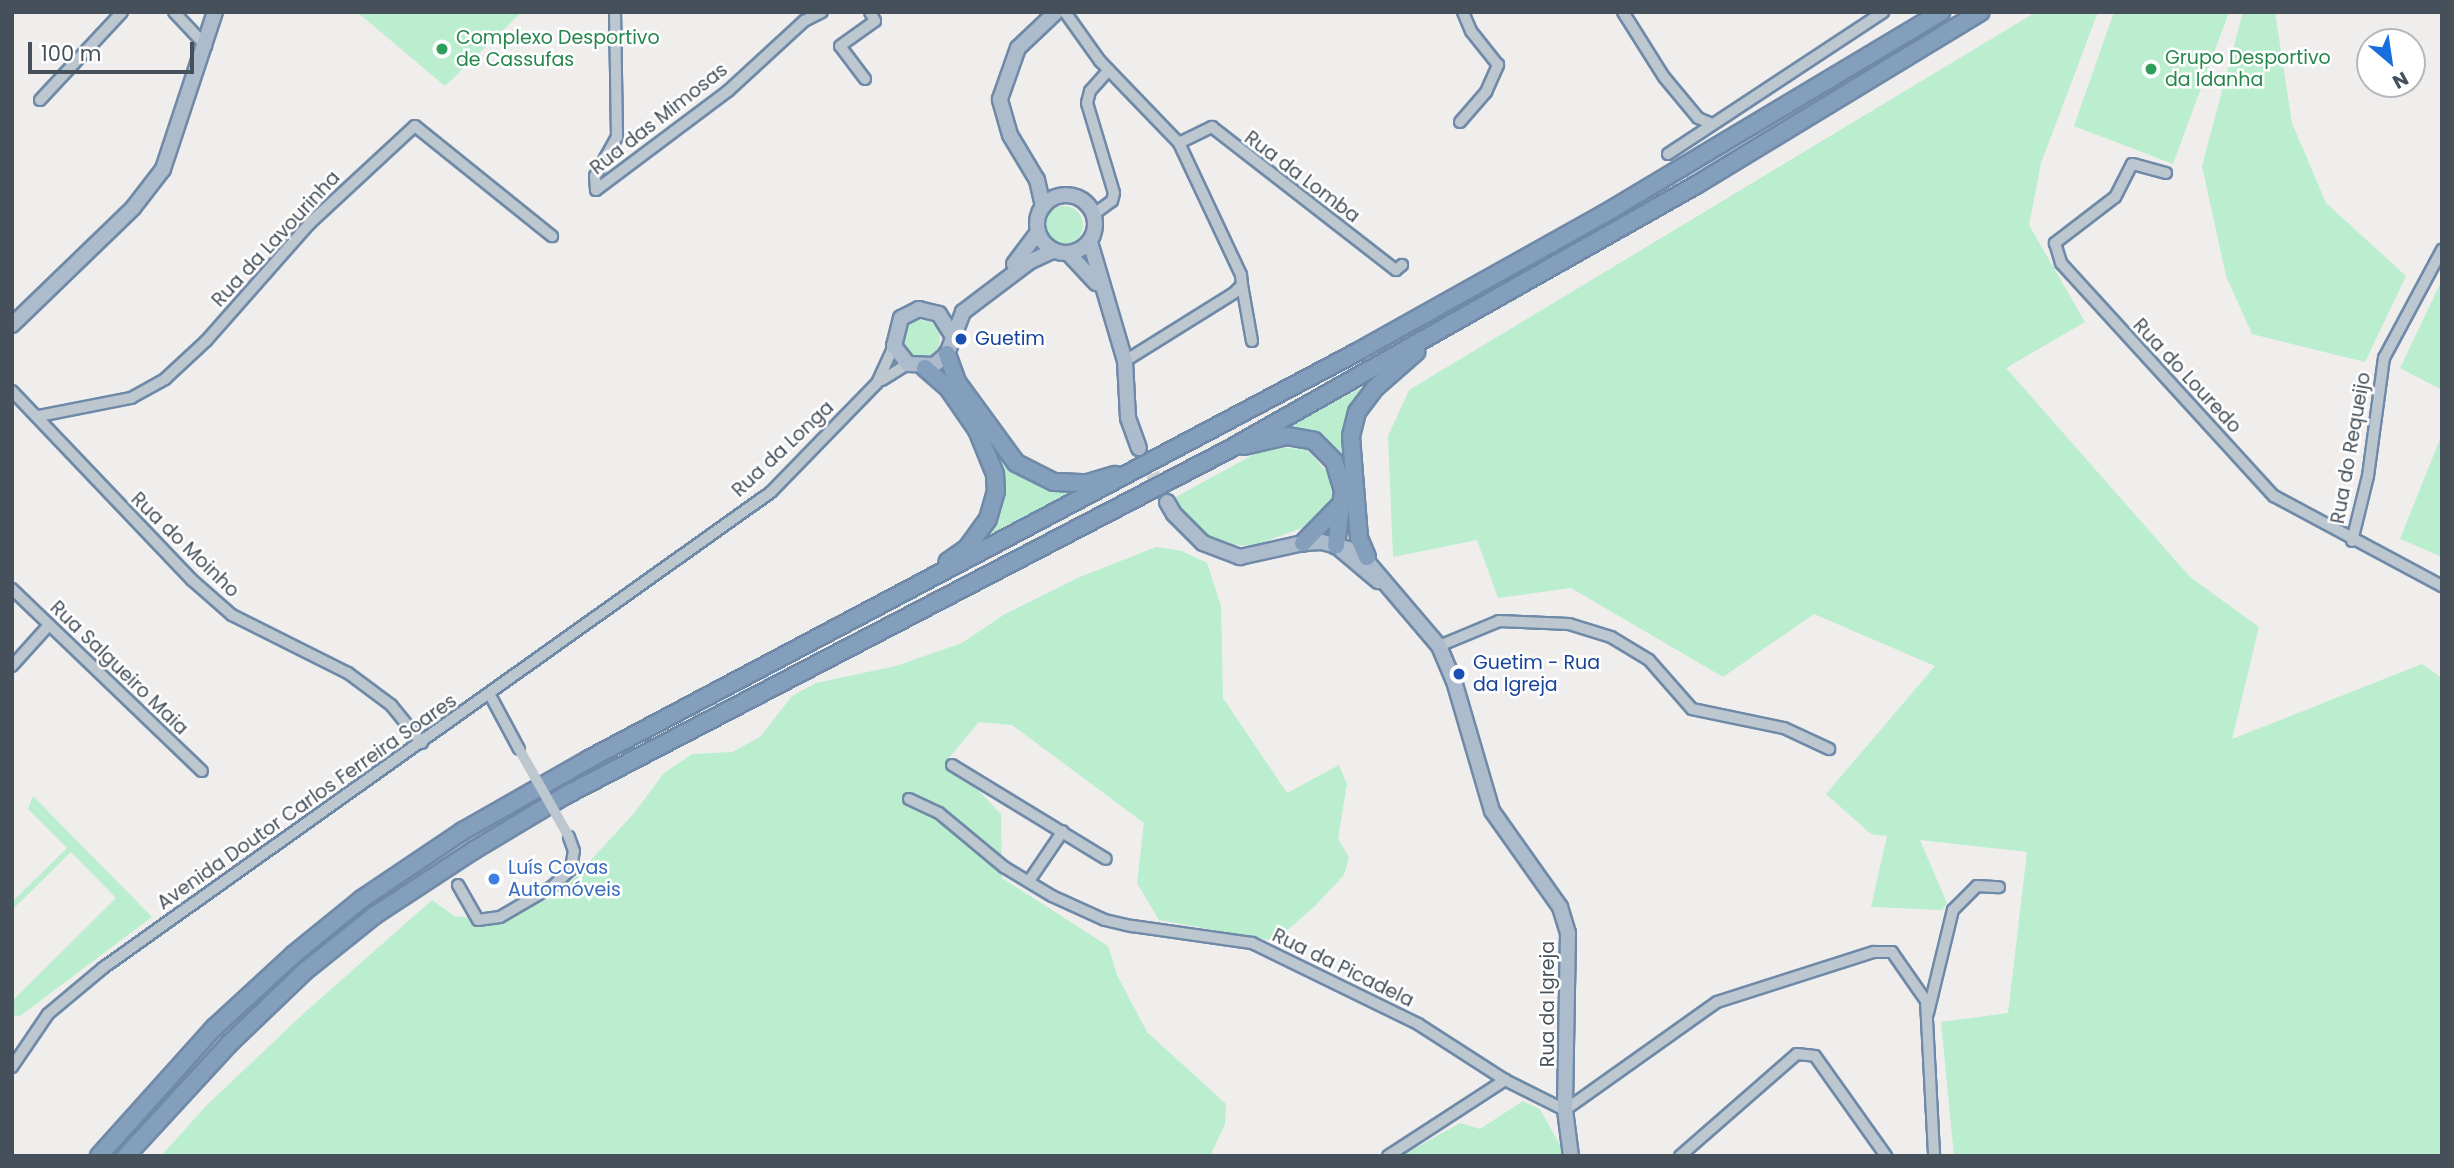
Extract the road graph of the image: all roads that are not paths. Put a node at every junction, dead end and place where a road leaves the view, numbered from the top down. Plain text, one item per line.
1 (122, 12) edge
2 (174, 12) edge
3 (215, 12) edge
4 (615, 12) edge
5 (821, 12) edge
6 (870, 12) edge
7 (1056, 12) edge
8 (1065, 12) edge
9 (1463, 12) edge
10 (1623, 12) edge
11 (1883, 12) edge
12 (1941, 12) edge
13 (1981, 12) edge
14 (206, 46) junction
15 (1109, 70) junction
16 (865, 79) dead end
17 (40, 100) dead end
18 (1460, 122) dead end
19 (1710, 123) junction
20 (1179, 143) junction
21 (1668, 154) dead end
22 (2166, 173) dead end
23 (1037, 180) junction
24 (1063, 195) junction
25 (1043, 206) junction
26 (1094, 214) junction
27 (1038, 232) junction
28 (552, 236) dead end
29 (1090, 242) junction
30 (2442, 250) edge
31 (1053, 251) junction
32 (1069, 254) junction
33 (1402, 265) dead end
34 (1242, 285) junction
35 (1104, 293) junction
36 (939, 314) junction
37 (12, 325) edge
38 (952, 335) junction
39 (1430, 338) junction
40 (1252, 341) dead end
41 (894, 346) junction
42 (947, 354) junction
43 (1125, 361) junction
44 (908, 364) junction
45 (925, 368) junction
46 (877, 383) junction
47 (12, 391) edge
48 (39, 416) junction
49 (1139, 448) tunnel mouth
50 (1228, 450) junction
51 (1138, 470) junction
52 (1167, 502) tunnel mouth
53 (1350, 502) junction
54 (2352, 541) junction
55 (1303, 542) junction
56 (1336, 547) junction
57 (1367, 557) junction
58 (924, 580) junction
59 (643, 586) joint
60 (2442, 586) edge
61 (12, 589) edge
62 (1404, 602) junction
63 (48, 625) junction
64 (1439, 646) junction
65 (12, 666) edge
66 (490, 695) junction
67 (422, 743) junction
68 (1829, 749) dead end
69 (951, 765) dead end
70 (202, 771) dead end
71 (909, 799) dead end
72 (1063, 831) junction
73 (1106, 859) dead end
74 (1029, 881) junction
75 (458, 885) dead end
76 (1998, 887) dead end
77 (1927, 1019) junction
78 (12, 1067) edge
79 (1505, 1080) junction
80 (1565, 1110) junction
81 (99, 1156) edge
82 (126, 1156) edge
83 (1388, 1156) edge
84 (1571, 1156) edge
85 (1680, 1156) edge
86 (1886, 1156) edge
87 (1934, 1156) edge

1 - 17 street
2 - 14 street
3 - 14 main road
4 - 5 street, Rua das Mimosas
6 - 16 street
7 - 23 main road
8 - 15 street
9 - 18 street
10 - 19 street
11 - 19 street
12 - 51 highway
13 - 39 highway
14 - 37 main road
15 - 20 street
15 - 26 street
19 - 21 street
20 - 33 street, Rua da Lomba
20 - 34 street
22 - 54 street, Rua do Louredo
23 - 24 main road
23 - 25 main road
24 - 25 main road
24 - 26 main road
25 - 27 main road, Rua da Longa
26 - 29 main road
27 - 31 main road
27 - 36 main road, Rua da Longa
28 - 48 street, Rua da Lavourinha
29 - 32 main road
29 - 35 main road
30 - 54 street, Rua do Requeijo
31 - 32 main road
31 - 38 main road
32 - 35 main road
34 - 40 street
34 - 43 street
35 - 43 main road
36 - 38 main road
36 - 41 main road, Rua da Longa
38 - 42 main road
39 - 50 highway
39 - 53 highway
41 - 44 main road
41 - 46 street, Rua da Longa
42 - 45 main road
42 - 51 highway
43 - 49 main road
44 - 45 main road
44 - 46 street, Rua da Longa
45 - 58 highway
46 - 59 street, Rua da Longa
47 - 48 street, Rua do Moinho
48 - 67 street, Rua do Moinho
50 - 53 highway
50 - 82 highway
51 - 58 highway
52 - 55 main road
53 - 55 highway
53 - 56 highway
53 - 57 highway
54 - 60 street, Rua do Louredo
55 - 56 main road
56 - 57 main road
56 - 62 main road, Rua da Igreja
57 - 62 main road, Rua da Igreja
58 - 81 highway
59 - 66 street, Avenida Doutor Carlos Ferreira Soares
61 - 63 street, Rua Salgueiro Maia
62 - 64 main road, Rua da Igreja
63 - 65 street
63 - 70 street, Rua Salgueiro Maia
64 - 68 street
64 - 80 main road, Rua da Igreja
66 - 67 street, Avenida Doutor Carlos Ferreira Soares
66 - 75 street, bridge
67 - 78 street, Avenida Doutor Carlos Ferreira Soares
69 - 72 street
71 - 74 street, Rua da Picadela
72 - 73 street
72 - 74 street
74 - 79 street, Rua da Picadela
76 - 77 street
77 - 80 street
77 - 87 street
79 - 80 street, Rua da Picadela
79 - 83 street
80 - 84 main road, Rua da Igreja
85 - 86 street

